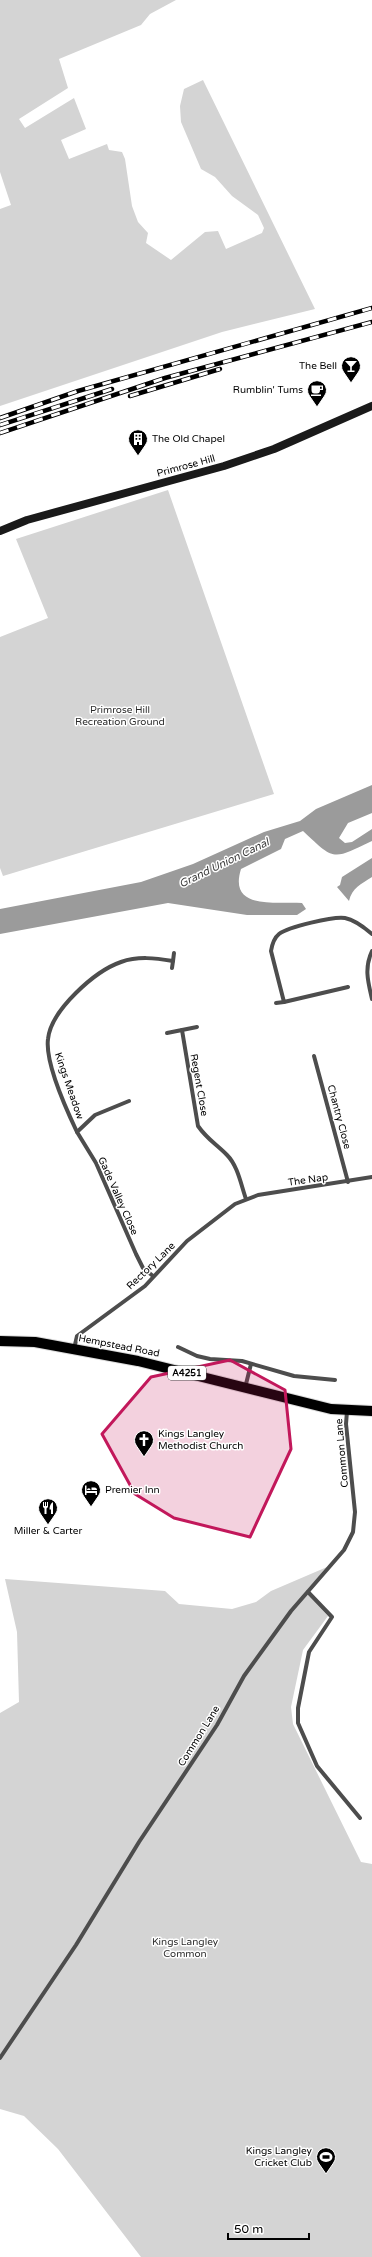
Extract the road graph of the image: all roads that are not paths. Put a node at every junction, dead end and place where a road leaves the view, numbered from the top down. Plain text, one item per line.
1 (372, 406) edge
2 (0, 531) edge
3 (372, 934) edge
4 (372, 951) edge
5 (174, 953) dead end
6 (173, 961) junction
7 (172, 968) dead end
8 (348, 988) dead end
9 (372, 999) edge
10 (284, 1002) junction
11 (276, 1003) dead end
12 (197, 1027) dead end
13 (182, 1030) junction
14 (167, 1033) dead end
15 (314, 1056) dead end
16 (129, 1101) dead end
17 (77, 1132) junction
18 (372, 1177) edge
19 (348, 1182) junction
20 (246, 1199) junction
21 (154, 1276) junction
22 (0, 1341) edge
23 (178, 1347) dead end
24 (74, 1350) junction
25 (251, 1364) junction
26 (335, 1380) dead end
27 (244, 1388) junction
28 (347, 1410) junction
29 (372, 1412) edge
30 (308, 1592) junction
31 (360, 1818) dead end
32 (0, 2058) edge

1 - 2 street, Primrose Hill
3 - 10 street
4 - 9 street
5 - 6 street
6 - 7 street
6 - 17 street, Kings Meadow
8 - 10 street
10 - 11 street
12 - 13 street
13 - 14 street
13 - 20 street, Regent Close
15 - 19 street, Chantry Close
16 - 17 street
17 - 21 street, Gade Valley Close
18 - 19 street, The Nap
19 - 20 street, The Nap
20 - 21 street, Rectory Lane
21 - 24 street, Rectory Lane
22 - 24 main road, Hempstead Road / A4251
23 - 25 street
24 - 27 main road, Hempstead Road / A4251
25 - 26 street
25 - 27 street
27 - 28 main road, Hempstead Road / A4251
28 - 29 main road, Hempstead Road / A4251
28 - 30 street, Common Lane
30 - 31 street
30 - 32 street, Common Lane

